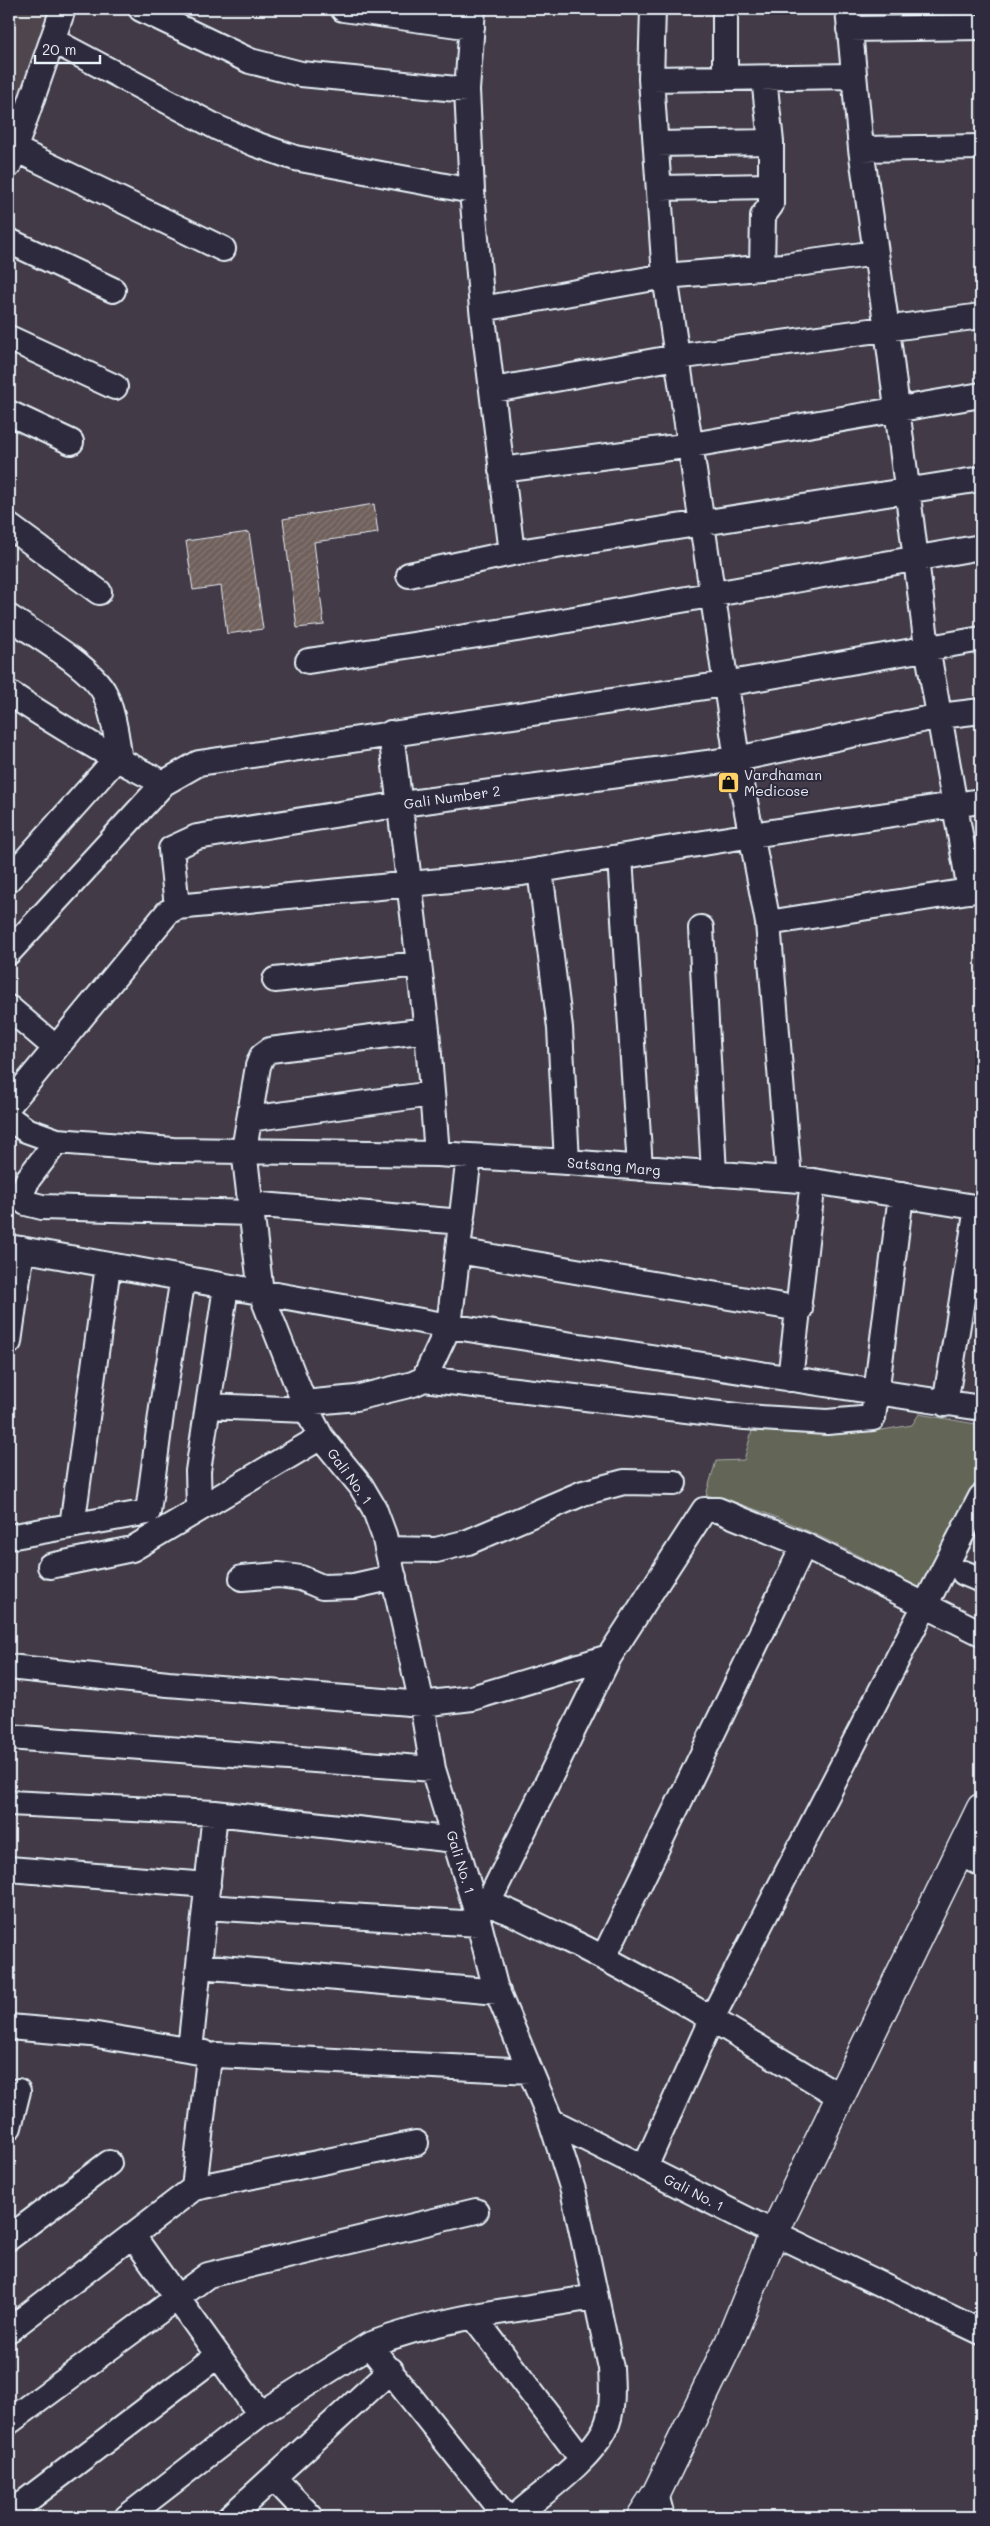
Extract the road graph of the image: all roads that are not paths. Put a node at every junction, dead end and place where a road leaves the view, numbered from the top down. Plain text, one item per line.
1 (63, 9) edge
2 (141, 9) edge
3 (343, 9) edge
4 (653, 9) edge
5 (725, 9) edge
6 (472, 18) edge
7 (849, 19) edge
8 (981, 27) edge
9 (52, 40) junction
10 (854, 76) junction
11 (725, 78) junction
12 (764, 78) junction
13 (651, 79) junction
14 (467, 90) junction
15 (771, 142) junction
16 (656, 144) junction
17 (981, 147) edge
18 (861, 149) junction
19 (12, 157) edge
20 (771, 186) junction
21 (659, 188) junction
22 (472, 190) junction
23 (9, 241) edge
24 (222, 249) dead end
25 (876, 253) junction
26 (762, 268) junction
27 (665, 276) junction
28 (113, 290) dead end
29 (482, 309) junction
30 (981, 316) edge
31 (888, 329) junction
32 (9, 338) edge
33 (677, 356) junction
34 (115, 387) dead end
35 (494, 390) junction
36 (981, 395) edge
37 (898, 409) junction
38 (9, 413) edge
39 (71, 442) dead end
40 (692, 445) junction
41 (501, 470) junction
42 (981, 479) edge
43 (906, 491) junction
44 (703, 524) junction
45 (9, 526) edge
46 (981, 547) edge
47 (512, 553) junction
48 (917, 557) junction
49 (410, 575) dead end
50 (99, 592) dead end
51 (712, 594) junction
52 (9, 617) edge
53 (981, 638) edge
54 (927, 647) junction
55 (308, 661) dead end
56 (725, 684) junction
57 (9, 693) edge
58 (981, 711) edge
59 (940, 716) junction
60 (391, 733) junction
61 (737, 759) junction
62 (118, 761) junction
63 (164, 783) junction
64 (981, 801) edge
65 (402, 804) junction
66 (955, 805) junction
67 (752, 835) junction
68 (620, 857) junction
69 (540, 870) junction
70 (9, 879) edge
71 (409, 884) junction
72 (976, 890) edge
73 (177, 907) junction
74 (768, 923) junction
75 (701, 928) dead end
76 (9, 952) edge
77 (418, 964) junction
78 (274, 980) dead end
79 (9, 1008) edge
80 (427, 1030) junction
81 (56, 1048) junction
82 (432, 1094) junction
83 (9, 1106) edge
84 (9, 1118) edge
85 (249, 1119) junction
86 (57, 1141) junction
87 (244, 1150) junction
88 (437, 1154) junction
89 (469, 1156) junction
90 (567, 1162) junction
91 (640, 1168) junction
92 (714, 1174) junction
93 (789, 1179) junction
94 (813, 1181) junction
95 (901, 1195) junction
96 (251, 1208) junction
97 (979, 1208) edge
98 (462, 1222) junction
99 (15, 1248) edge
100 (458, 1251) junction
101 (108, 1266) junction
102 (183, 1278) junction
103 (226, 1287) junction
104 (261, 1293) junction
105 (800, 1309) junction
106 (449, 1326) junction
107 (9, 1342) edge
108 (424, 1379) junction
109 (790, 1379) junction
110 (878, 1393) junction
111 (945, 1404) junction
112 (208, 1406) junction
113 (306, 1406) junction
114 (981, 1408) edge
115 (321, 1437) junction
116 (674, 1483) dead end
117 (981, 1498) edge
118 (199, 1507) junction
119 (72, 1526) junction
120 (9, 1537) edge
121 (804, 1545) junction
122 (387, 1549) junction
123 (50, 1566) dead end
124 (394, 1577) junction
125 (242, 1578) dead end
126 (927, 1606) junction
127 (981, 1633) edge
128 (609, 1657) junction
129 (9, 1667) edge
130 (422, 1704) junction
131 (9, 1737) edge
132 (434, 1769) junction
133 (9, 1803) edge
134 (981, 1808) edge
135 (215, 1813) junction
136 (455, 1840) junction
137 (970, 1859) edge
138 (9, 1869) edge
139 (206, 1896) junction
140 (480, 1909) junction
141 (604, 1958) junction
142 (199, 1966) junction
143 (498, 1992) junction
144 (711, 2020) junction
145 (9, 2027) edge
146 (190, 2050) junction
147 (217, 2055) junction
148 (530, 2071) junction
149 (18, 2091) dead end
150 (840, 2096) junction
151 (551, 2122) junction
152 (9, 2128) edge
153 (416, 2143) dead end
154 (109, 2163) dead end
155 (645, 2167) junction
156 (194, 2188) junction
157 (476, 2211) dead end
158 (133, 2236) junction
159 (9, 2238) edge
160 (767, 2250) junction
161 (177, 2296) junction
162 (596, 2297) junction
163 (474, 2317) junction
164 (9, 2330) edge
165 (981, 2332) edge
166 (369, 2345) junction
167 (218, 2355) junction
168 (391, 2370) junction
169 (260, 2414) junction
170 (9, 2422) edge
171 (582, 2459) junction
172 (274, 2478) junction
173 (659, 2506) edge
174 (9, 2514) edge
175 (127, 2517) edge
176 (230, 2517) edge
177 (311, 2517) edge
178 (506, 2517) edge
179 (515, 2517) edge
180 (641, 2517) edge

1 - 9 street
2 - 14 street
3 - 6 street
4 - 13 street
5 - 11 street
6 - 14 street
7 - 8 street
7 - 10 street
9 - 19 street
9 - 22 street
10 - 12 street
10 - 18 street
11 - 12 street
11 - 13 street
12 - 15 street
13 - 16 street
14 - 22 street
15 - 16 street
15 - 20 street
16 - 21 street
17 - 18 street
18 - 25 street
19 - 24 street
20 - 21 street
20 - 26 street
21 - 27 street
22 - 29 street
23 - 28 street
25 - 26 street
25 - 31 street
26 - 27 street
27 - 29 street
27 - 33 street
29 - 35 street
30 - 31 street
31 - 33 street
31 - 37 street
32 - 34 street
33 - 35 street
33 - 40 street
35 - 41 street
36 - 37 street
37 - 40 street
37 - 43 street
38 - 39 street
40 - 41 street
40 - 44 street
41 - 47 street
42 - 43 street
43 - 44 street
43 - 48 street
44 - 47 street
44 - 51 street
45 - 50 street
46 - 48 street
47 - 49 street
48 - 51 street
48 - 54 street
51 - 55 street
51 - 56 street
52 - 62 street
53 - 54 street
54 - 56 street
54 - 59 street
56 - 60 street
56 - 61 street
57 - 62 street
58 - 59 street, Gali Number 2
59 - 61 street, Gali Number 2
59 - 66 street
60 - 63 street
60 - 65 street
61 - 65 street, Gali Number 2
61 - 67 street
62 - 63 street
62 - 70 street
63 - 76 street
64 - 66 street
65 - 71 street
65 - 73 street, Gali Number 2
66 - 67 street
66 - 72 street
67 - 68 street
67 - 74 street
68 - 69 street
68 - 91 street
69 - 71 street
69 - 90 street
71 - 73 street
71 - 77 street
72 - 74 street
73 - 81 street
74 - 93 street
75 - 92 street
77 - 78 street
77 - 80 street
79 - 81 street
80 - 82 street
80 - 85 street, Gali No. 1
81 - 83 street
82 - 85 street
82 - 88 street
84 - 86 street, Satsang Marg
85 - 87 street, Gali No. 1
86 - 87 street, Satsang Marg
86 - 96 street
87 - 88 street, Satsang Marg
87 - 96 street, Gali No. 1
88 - 89 street, Satsang Marg
89 - 90 street, Satsang Marg
89 - 98 street
90 - 91 street, Satsang Marg
91 - 92 street, Satsang Marg
92 - 93 street, Satsang Marg
93 - 94 street, Satsang Marg
94 - 95 street, Satsang Marg
94 - 105 street
95 - 97 street, Satsang Marg
95 - 110 street
96 - 98 street
96 - 104 street, Gali No. 1
97 - 111 street
98 - 100 street
99 - 101 street
99 - 107 street
100 - 105 street
100 - 106 street
101 - 102 street
101 - 119 street
102 - 103 street
102 - 119 street
103 - 104 street
103 - 112 street
104 - 106 street
104 - 113 street, Gali No. 1
105 - 109 street
106 - 108 street
106 - 109 street
108 - 110 street
108 - 113 street
109 - 110 street
110 - 111 street
111 - 114 street
112 - 113 street
112 - 118 street
113 - 115 street, Gali No. 1
115 - 118 street
115 - 122 street, Gali No. 1
116 - 122 street
117 - 126 street
118 - 123 street
119 - 120 street
121 - 126 street
121 - 128 street
121 - 141 street
122 - 124 street, Gali No. 1
124 - 125 street
124 - 130 street, Gali No. 1
126 - 127 street
126 - 144 street
128 - 130 street
128 - 140 street
129 - 130 street
130 - 132 street, Gali No. 1
131 - 132 street
132 - 136 street, Gali No. 1
133 - 135 street
134 - 137 street
135 - 136 street
135 - 139 street
136 - 140 street, Gali No. 1
137 - 150 street
138 - 139 street
139 - 140 street
139 - 142 street
140 - 141 street
140 - 143 street, Gali No. 1
141 - 144 street
142 - 143 street
142 - 146 street
143 - 148 street, Gali No. 1
144 - 150 street
144 - 155 street
145 - 146 street
146 - 147 street
147 - 148 street
147 - 156 street
148 - 151 street, Gali No. 1
149 - 152 street
150 - 160 street
151 - 155 street, Gali No. 1
151 - 162 street
153 - 156 street
154 - 159 street
155 - 160 street, Gali No. 1
156 - 158 street
157 - 161 street
158 - 161 street
158 - 164 street
160 - 165 street, Gali No. 1
160 - 173 street
161 - 167 street
161 - 170 street
162 - 163 street
162 - 171 street
163 - 166 street
163 - 171 street
166 - 168 street
166 - 169 street
167 - 169 street
167 - 174 street
168 - 172 street
168 - 178 street
169 - 175 street
171 - 179 street
172 - 176 street
172 - 177 street
173 - 180 street

